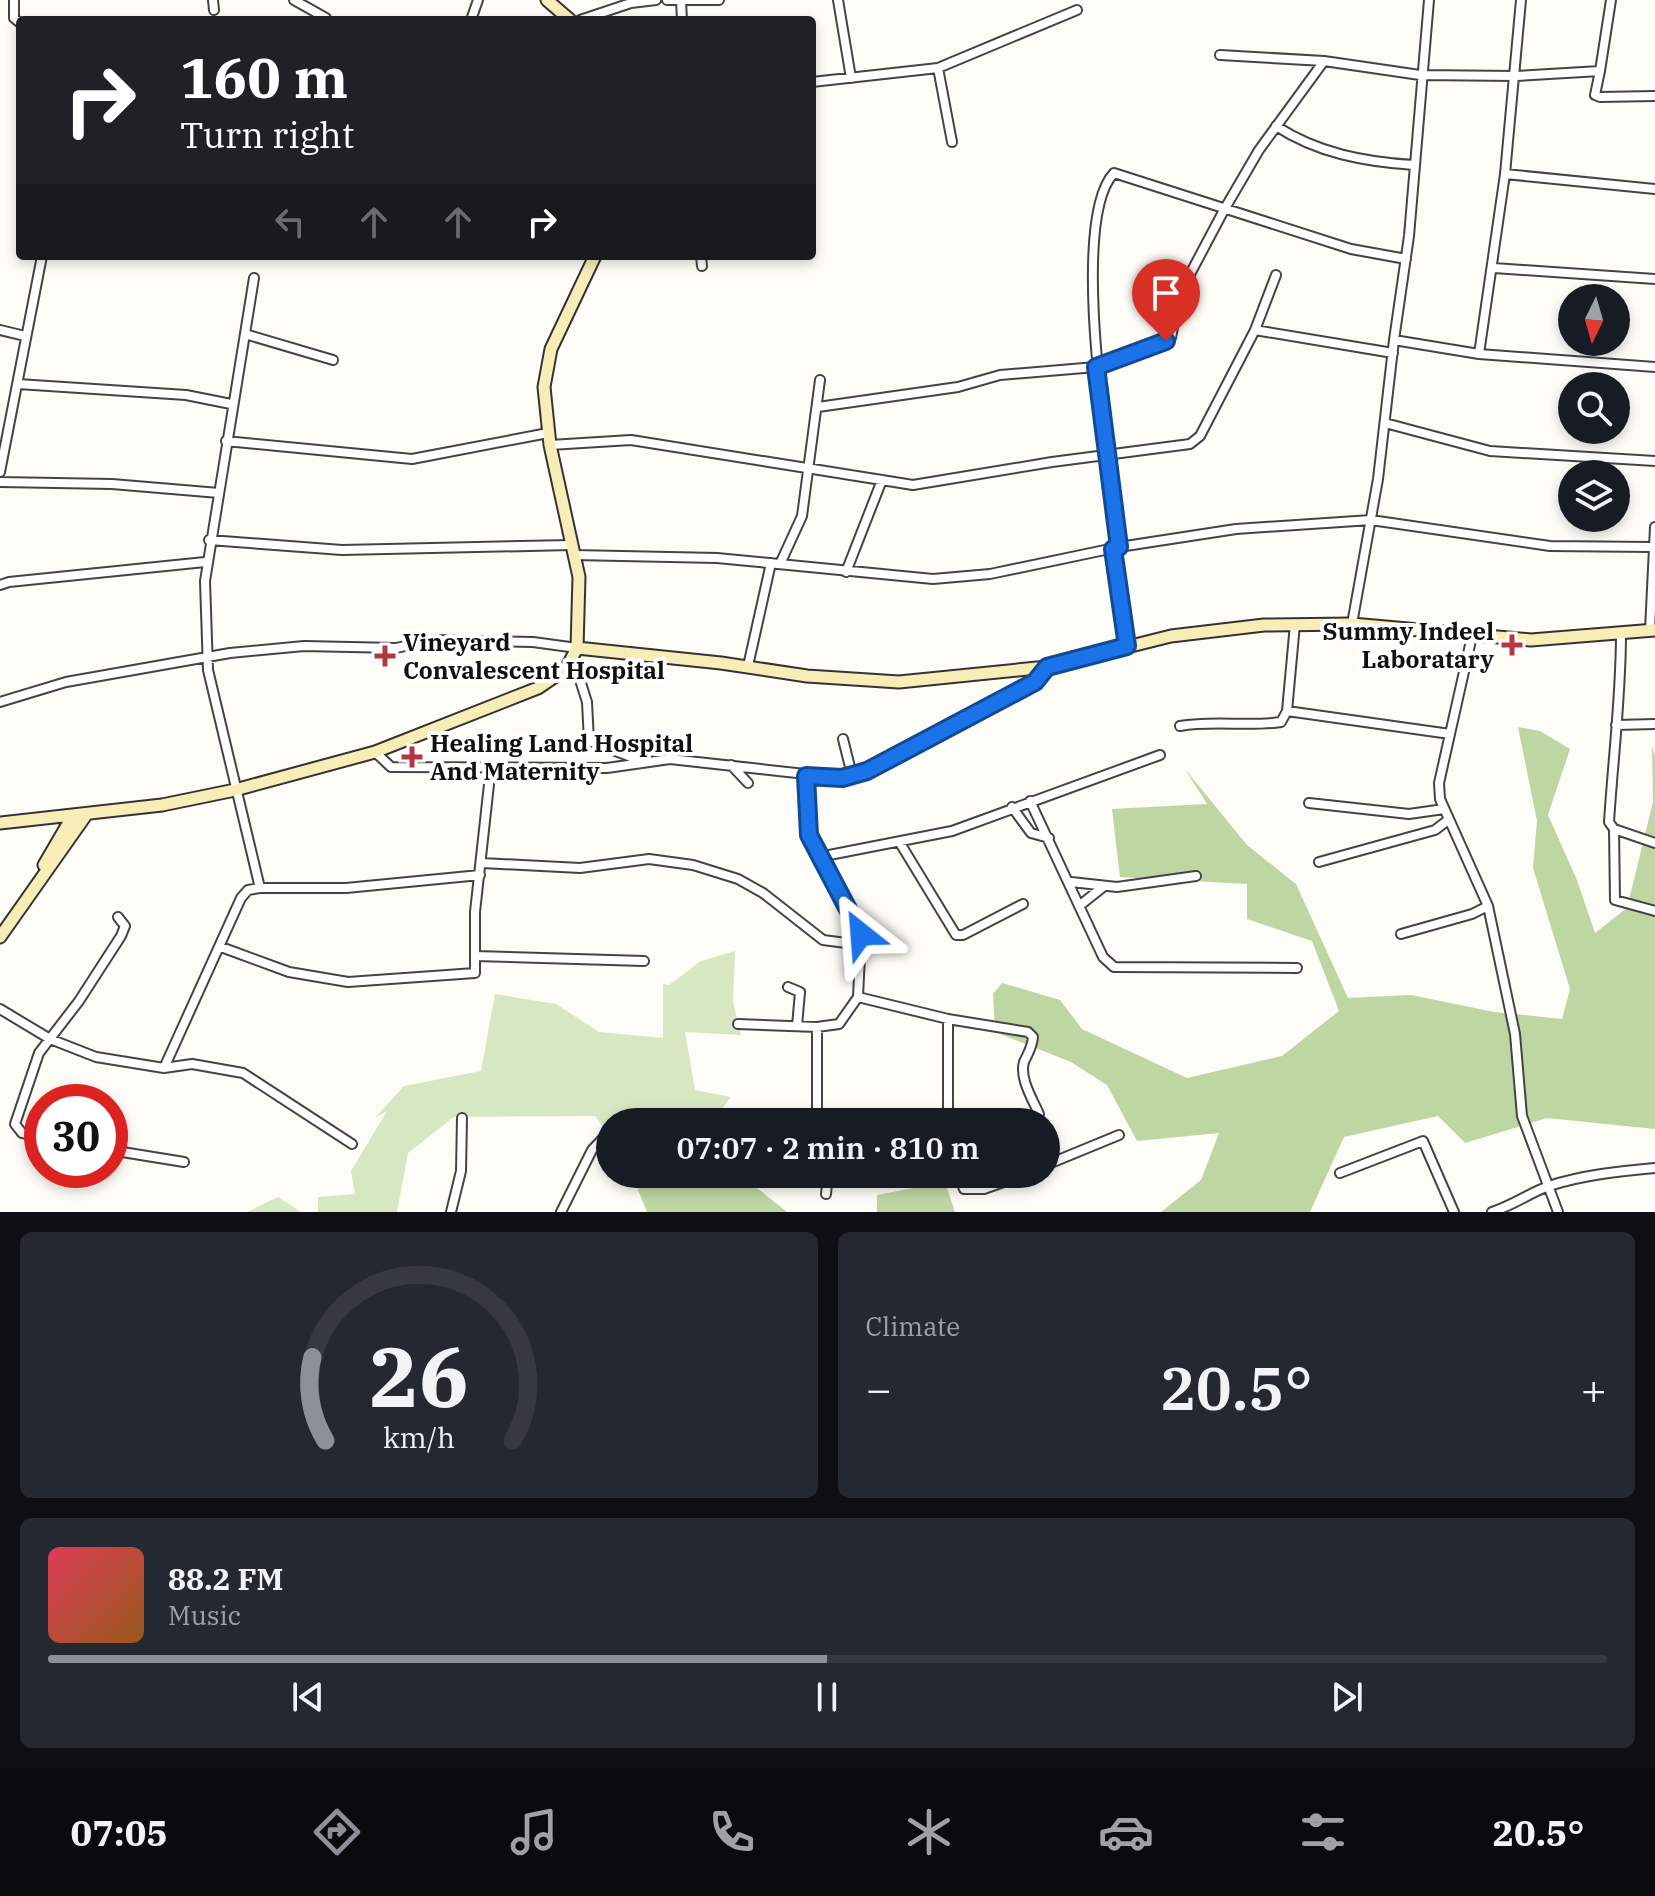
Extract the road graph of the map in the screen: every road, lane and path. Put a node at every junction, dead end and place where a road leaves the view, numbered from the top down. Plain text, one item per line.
1 (14, 0) edge
2 (213, 0) edge
3 (294, 0) edge
4 (547, 0) edge
5 (656, 0) edge
6 (667, 0) edge
7 (719, 0) edge
8 (838, 0) edge
9 (1429, 0) edge
10 (1521, 0) edge
11 (1611, 0) edge
12 (681, 1) edge
13 (631, 2) edge
14 (214, 10) dead end
15 (1077, 10) dead end
16 (322, 16) edge
17 (565, 16) edge
18 (591, 16) edge
19 (16, 20) edge
20 (1220, 55) dead end
21 (1324, 61) junction
22 (938, 68) junction
23 (1600, 71) junction
24 (1420, 75) junction
25 (1516, 76) junction
26 (851, 78) junction
27 (816, 82) edge
28 (1655, 96) edge
29 (1276, 126) junction
30 (952, 142) dead end
31 (1414, 165) junction
32 (1505, 174) junction
33 (1655, 189) edge
34 (1224, 210) junction
35 (1406, 259) junction
36 (41, 260) edge
37 (593, 260) edge
38 (701, 260) edge
39 (702, 266) dead end
40 (1494, 268) junction
41 (1276, 275) dead end
42 (254, 278) dead end
43 (1655, 279) edge
44 (0, 330) edge
45 (1255, 330) junction
46 (245, 334) junction
47 (25, 336) junction
48 (1394, 340) junction
49 (1393, 353) junction
50 (1479, 354) junction
51 (333, 360) dead end
52 (1096, 367) junction
53 (1655, 367) edge
54 (820, 380) dead end
55 (18, 384) junction
56 (231, 404) junction
57 (818, 407) junction
58 (1385, 423) junction
59 (3, 429) edge
60 (549, 439) junction
61 (226, 441) junction
62 (1110, 456) junction
63 (1655, 461) edge
64 (811, 466) junction
65 (0, 472) edge
66 (882, 480) junction
67 (0, 482) edge
68 (219, 493) junction
69 (1371, 520) junction
70 (1655, 527) edge
71 (209, 540) junction
72 (1651, 547) junction
73 (1116, 548) junction
74 (573, 550) junction
75 (205, 562) junction
76 (776, 563) junction
77 (846, 572) junction
78 (0, 585) edge
79 (1295, 624) junction
80 (1352, 624) junction
81 (1653, 630) edge
82 (1621, 634) junction
83 (1472, 636) junction
84 (1127, 646) junction
85 (575, 653) junction
86 (206, 657) junction
87 (748, 666) junction
88 (1047, 667) junction
89 (0, 702) edge
90 (1287, 711) junction
91 (1655, 724) edge
92 (1616, 725) junction
93 (1180, 726) dead end
94 (1450, 734) junction
95 (843, 739) dead end
96 (375, 752) junction
97 (1160, 755) dead end
98 (639, 760) junction
99 (731, 765) junction
100 (491, 766) junction
101 (852, 775) junction
102 (806, 776) junction
103 (748, 783) dead end
104 (235, 790) junction
105 (1030, 801) junction
106 (1309, 803) dead end
107 (1012, 807) junction
108 (1444, 809) junction
109 (86, 815) junction
110 (72, 817) junction
111 (49, 819) junction
112 (1448, 820) junction
113 (0, 823) edge
114 (1614, 829) junction
115 (63, 836) junction
116 (1049, 838) junction
117 (900, 843) junction
118 (1655, 843) edge
119 (819, 857) junction
120 (1319, 862) dead end
121 (482, 863) junction
122 (480, 875) junction
123 (1196, 876) dead end
124 (1071, 882) junction
125 (1103, 887) junction
126 (260, 888) junction
127 (1023, 904) dead end
128 (1079, 906) junction
129 (1488, 906) junction
130 (1655, 911) edge
131 (118, 917) dead end
132 (0, 926) edge
133 (1401, 934) dead end
134 (0, 937) edge
135 (862, 945) junction
136 (221, 947) junction
137 (476, 956) junction
138 (644, 961) dead end
139 (1297, 968) dead end
140 (788, 987) dead end
141 (858, 997) junction
142 (0, 1009) edge
143 (948, 1019) junction
144 (738, 1024) dead end
145 (797, 1026) junction
146 (817, 1027) junction
147 (50, 1039) junction
148 (164, 1068) junction
149 (29, 1084) edge
150 (24, 1097) edge
151 (817, 1108) edge
152 (948, 1108) edge
153 (1037, 1108) edge
154 (462, 1118) dead end
155 (24, 1133) edge
156 (1119, 1135) dead end
157 (352, 1144) dead end
158 (596, 1146) edge
159 (128, 1153) edge
160 (1060, 1159) edge
161 (184, 1162) dead end
162 (1655, 1168) edge
163 (1340, 1173) dead end
164 (1547, 1187) junction
165 (827, 1188) edge
166 (964, 1188) edge
167 (986, 1188) edge
168 (826, 1194) dead end
169 (451, 1212) edge
170 (561, 1212) edge
171 (1454, 1212) edge
172 (1492, 1212) edge
173 (1558, 1212) edge

1 - 19 street
2 - 14 street
3 - 16 street
4 - 17 street
5 - 13 street
6 - 12 street
7 - 12 street
8 - 26 street
9 - 24 street
10 - 25 street
11 - 23 street
13 - 18 street
15 - 22 street
20 - 21 street
21 - 24 street
21 - 29 street
22 - 26 street
22 - 30 street
23 - 25 street
23 - 28 street
24 - 25 street
24 - 31 street
25 - 32 street
26 - 27 street
29 - 31 street
29 - 34 street
31 - 35 street
32 - 33 street
32 - 40 street
34 - 35 street
34 - 52 street
34 - 52 street
35 - 48 street
36 - 47 street
37 - 60 street
38 - 39 street
40 - 43 street
40 - 50 street
41 - 45 street
42 - 46 street
44 - 47 street
45 - 49 street
45 - 62 street
46 - 51 street
46 - 56 street
47 - 55 street
48 - 49 street
48 - 50 street
49 - 58 street
50 - 53 street
52 - 57 street
52 - 62 street
54 - 57 street
55 - 56 street
55 - 59 street
56 - 61 street
57 - 64 street
58 - 63 street
58 - 69 street
59 - 65 street
60 - 61 street
60 - 64 street
60 - 74 street
61 - 68 street
62 - 66 street
62 - 73 street
64 - 66 street
64 - 76 street
66 - 77 street
67 - 68 street
68 - 71 street
69 - 72 street
69 - 73 street
69 - 80 street
70 - 72 street
71 - 74 street
71 - 75 street
72 - 81 street
73 - 77 street
73 - 84 street
74 - 76 street
74 - 85 street
75 - 78 street
75 - 86 street
76 - 77 street
76 - 87 street
79 - 80 street
79 - 84 street
79 - 90 street
80 - 83 street
81 - 82 street
82 - 83 street
82 - 92 street
83 - 94 street
84 - 88 street
85 - 86 street
85 - 87 street
85 - 96 street
85 - 98 street
86 - 89 street
86 - 104 street
87 - 88 street
88 - 101 street
90 - 93 street
90 - 94 street
91 - 92 street
92 - 114 street
94 - 108 street
95 - 101 street
96 - 100 street
96 - 104 street
97 - 105 street
98 - 99 street
98 - 100 street
99 - 102 street
99 - 103 street
100 - 121 street
101 - 102 street
102 - 119 street
104 - 109 street
104 - 126 street
105 - 107 street
105 - 116 street
106 - 108 street
107 - 116 street
107 - 117 street
108 - 112 street
109 - 110 street
109 - 134 street
110 - 111 street
110 - 115 street
111 - 113 street
111 - 115 street
112 - 120 street
112 - 129 street
114 - 118 street
114 - 130 street
115 - 132 street
116 - 124 street
117 - 119 street
117 - 127 street
119 - 135 street
121 - 122 street
121 - 135 street
122 - 126 street
122 - 137 street
123 - 125 street
124 - 125 street
124 - 128 street
125 - 128 street
126 - 136 street
128 - 139 street
129 - 133 street
129 - 164 street
131 - 147 street
135 - 141 street
136 - 137 street
136 - 148 street
137 - 138 street
140 - 145 street
141 - 143 street
141 - 146 street
142 - 147 street
143 - 152 street
143 - 153 street
144 - 145 street
145 - 146 street
146 - 151 street
147 - 148 street
147 - 149 street
148 - 157 street
150 - 155 street
154 - 169 street
156 - 160 street
158 - 170 street
159 - 161 street
162 - 164 street
163 - 171 street
164 - 172 street
164 - 173 street
165 - 168 street
166 - 167 street

